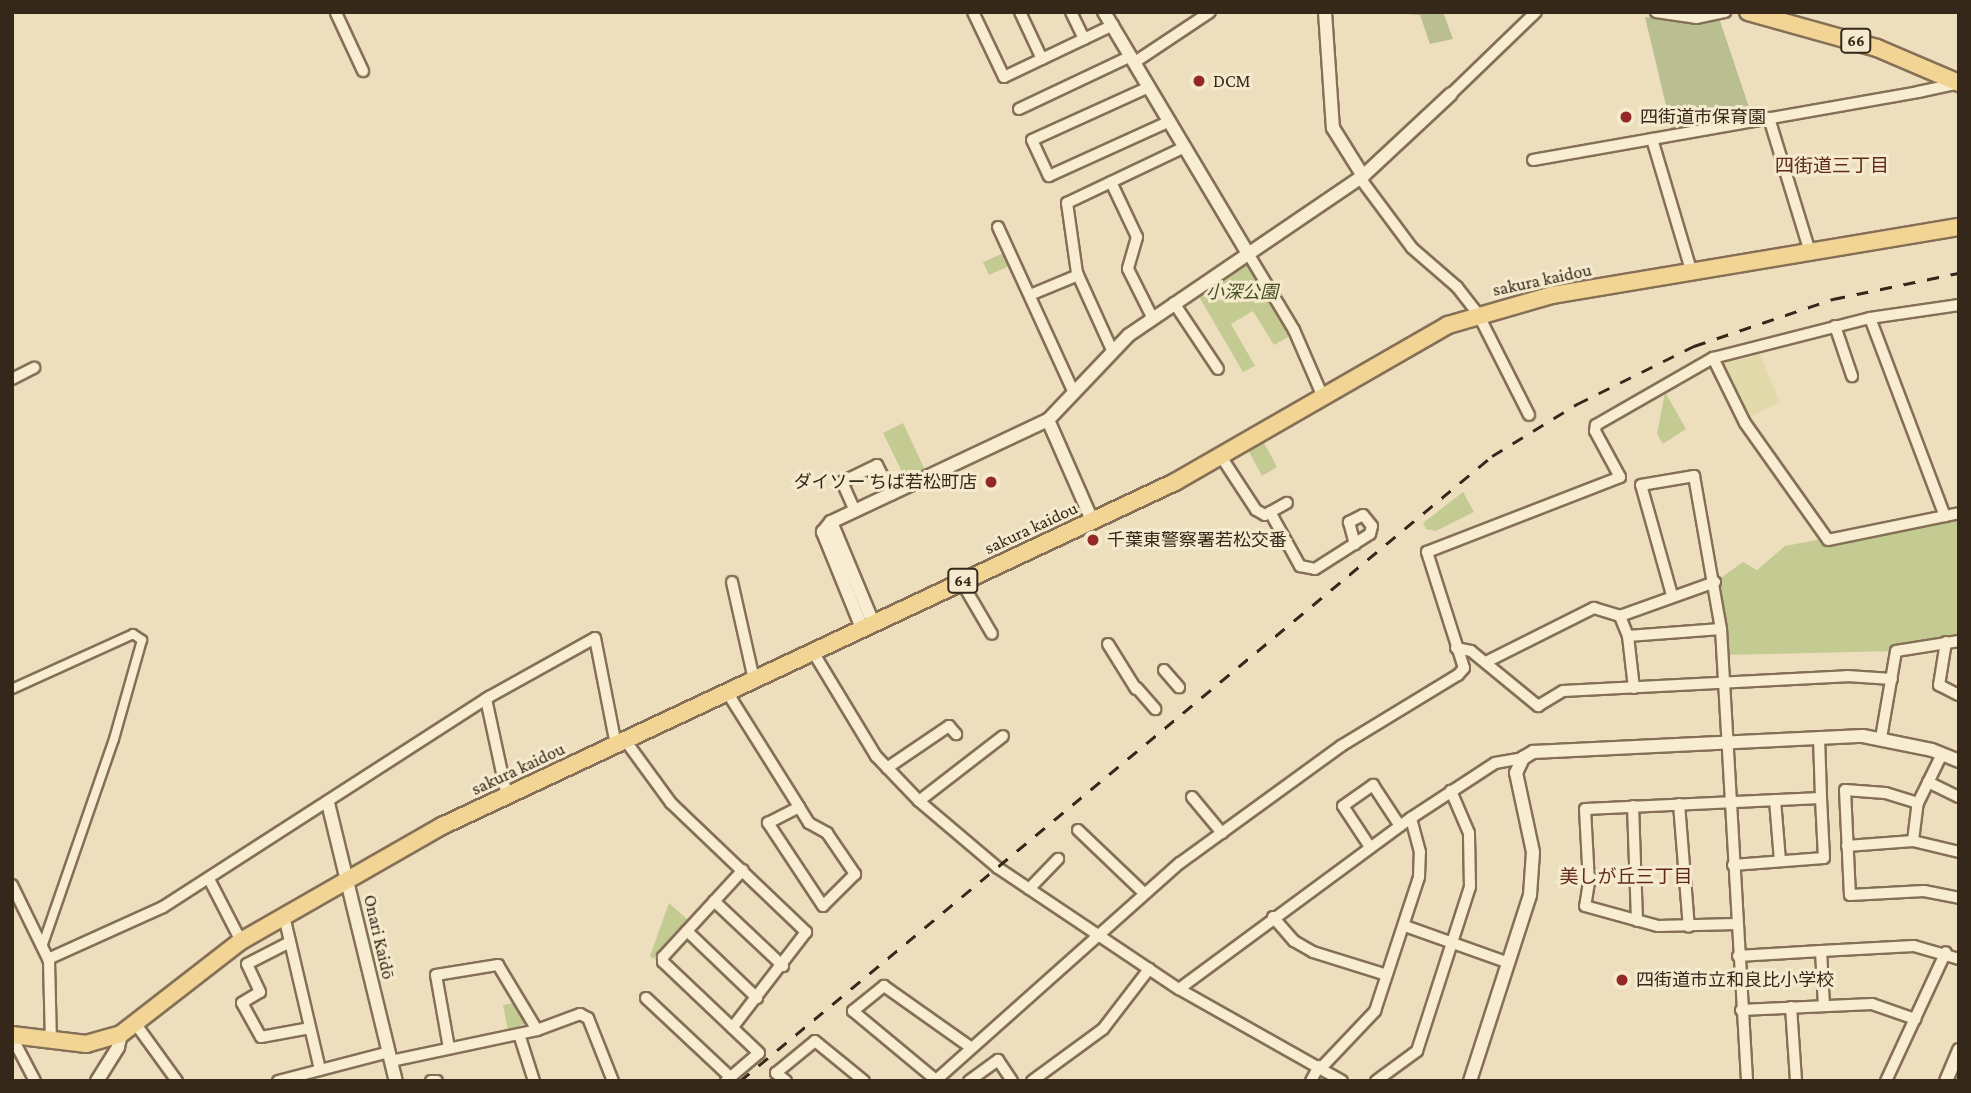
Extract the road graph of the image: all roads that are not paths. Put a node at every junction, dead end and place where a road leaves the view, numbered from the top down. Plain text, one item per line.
1 (973, 12) edge
2 (1020, 12) edge
3 (1071, 12) edge
4 (1104, 12) edge
5 (1210, 12) edge
6 (1325, 12) edge
7 (1536, 12) edge
8 (1656, 12) edge
9 (1725, 12) edge
10 (1748, 12) edge
11 (336, 13) edge
12 (1113, 25) junction
13 (1084, 39) junction
14 (1042, 59) junction
15 (1133, 59) junction
16 (363, 71) dead end
17 (1956, 81) edge
18 (1149, 87) junction
19 (1451, 93) joint
20 (1019, 109) dead end
21 (1769, 118) junction
22 (1170, 121) junction
23 (1652, 139) junction
24 (1185, 147) junction
25 (1533, 160) dead end
26 (1361, 177) junction
27 (1111, 182) junction
28 (998, 227) dead end
29 (1958, 228) edge
30 (1959, 234) edge
31 (1809, 249) junction
32 (1249, 255) junction
33 (1691, 270) junction
34 (1078, 275) junction
35 (1030, 295) junction
36 (1174, 303) junction
37 (1959, 305) edge
38 (1478, 314) junction
39 (1870, 318) junction
40 (1153, 319) junction
41 (1835, 326) junction
42 (1112, 350) junction
43 (1713, 358) junction
44 (34, 369) dead end
45 (1218, 369) dead end
46 (1852, 376) dead end
47 (12, 379) edge
48 (1073, 391) junction
49 (1323, 397) junction
50 (1529, 415) dead end
51 (1048, 420) junction
52 (1222, 458) junction
53 (892, 494) junction
54 (1287, 503) dead end
55 (855, 511) junction
56 (1270, 512) junction
57 (1959, 513) edge
58 (1945, 516) junction
59 (1092, 520) junction
60 (1355, 544) dead end
61 (961, 581) junction
62 (732, 582) dead end
63 (1714, 582) junction
64 (1671, 594) junction
65 (1620, 616) junction
66 (867, 626) junction
67 (1721, 629) junction
68 (992, 634) dead end
69 (1628, 636) junction
70 (1959, 640) edge
71 (1946, 642) junction
72 (1108, 644) dead end
73 (1456, 648) junction
74 (813, 652) junction
75 (1486, 662) junction
76 (1164, 670) dead end
77 (1892, 679) junction
78 (754, 680) junction
79 (1725, 684) junction
80 (1179, 687) dead end
81 (1634, 688) junction
82 (12, 689) edge
83 (727, 692) junction
84 (1959, 695) edge
85 (486, 699) junction
86 (1155, 709) dead end
87 (956, 734) dead end
88 (1003, 736) dead end
89 (1819, 737) junction
90 (1881, 738) junction
91 (1727, 741) junction
92 (621, 742) junction
93 (1942, 754) junction
94 (1523, 758) junction
95 (1959, 761) edge
96 (887, 768) junction
97 (1928, 782) junction
98 (1451, 791) junction
99 (506, 796) junction
100 (1192, 797) dead end
101 (1959, 797) edge
102 (1821, 799) junction
103 (1776, 800) junction
104 (919, 801) junction
105 (1729, 801) junction
106 (328, 803) junction
107 (1919, 803) junction
108 (1679, 804) junction
109 (1633, 806) junction
110 (799, 807) junction
111 (1411, 818) junction
112 (1400, 826) junction
113 (1078, 830) dead end
114 (1222, 833) junction
115 (1913, 841) junction
116 (1847, 846) junction
117 (1370, 847) junction
118 (1959, 852) edge
119 (1058, 859) dead end
120 (1780, 861) junction
121 (1733, 864) junction
122 (743, 870) junction
123 (209, 878) junction
124 (347, 880) junction
125 (12, 885) edge
126 (1029, 889) junction
127 (1144, 893) junction
128 (1959, 898) edge
129 (714, 901) junction
130 (284, 916) junction
131 (1273, 917) junction
132 (1637, 920) junction
133 (1736, 924) junction
134 (1405, 926) junction
135 (1689, 927) junction
136 (687, 931) junction
137 (1102, 933) junction
138 (241, 941) junction
139 (290, 942) junction
140 (1455, 943) junction
141 (42, 947) junction
142 (1821, 951) junction
143 (1946, 952) junction
144 (1738, 956) junction
145 (1959, 958) edge
146 (48, 959) junction
147 (1509, 963) junction
148 (783, 966) junction
149 (1149, 970) junction
150 (1387, 975) junction
151 (1179, 989) junction
152 (646, 998) dead end
153 (757, 998) junction
154 (1825, 1006) junction
155 (1791, 1007) junction
156 (1741, 1010) junction
157 (1915, 1019) junction
158 (135, 1023) junction
159 (310, 1028) junction
160 (733, 1028) junction
161 (537, 1030) junction
162 (121, 1034) junction
163 (519, 1034) junction
164 (12, 1036) edge
165 (51, 1042) junction
166 (970, 1047) junction
167 (449, 1048) junction
168 (1959, 1050) edge
169 (390, 1056) junction
170 (1320, 1067) junction
171 (320, 1070) junction
172 (728, 1079) edge
173 (935, 1080) edge
174 (35, 1081) edge
175 (97, 1081) edge
176 (177, 1081) edge
177 (278, 1081) edge
178 (396, 1081) edge
179 (431, 1081) edge
180 (437, 1081) edge
181 (534, 1081) edge
182 (612, 1081) edge
183 (786, 1081) edge
184 (864, 1081) edge
185 (969, 1081) edge
186 (1012, 1081) edge
187 (1032, 1081) edge
188 (1311, 1081) edge
189 (1342, 1081) edge
190 (1376, 1081) edge
191 (1470, 1081) edge
192 (1746, 1081) edge
193 (1796, 1081) edge
194 (1886, 1081) edge
195 (1946, 1081) edge

1 - 14 street
2 - 14 street
3 - 13 street
4 - 12 street
5 - 15 street
6 - 26 street
7 - 19 street
8 - 9 street
10 - 17 main road, 66
11 - 16 street
12 - 13 street
12 - 15 street
13 - 14 street
15 - 18 street
15 - 20 street
17 - 21 street
18 - 22 street
18 - 22 street
19 - 26 street
21 - 23 street
21 - 31 street
22 - 24 street
23 - 25 street
23 - 33 street
24 - 27 street
24 - 32 street
26 - 32 street
26 - 38 street
27 - 34 street
27 - 40 street
28 - 35 street
29 - 30 street
29 - 31 main road, sakura kaidou / 64
31 - 33 main road, sakura kaidou / 64
32 - 36 street
32 - 49 street
33 - 38 main road, sakura kaidou / 64
34 - 35 street
34 - 42 street
35 - 48 street
36 - 40 street
36 - 45 street
37 - 39 street
38 - 49 main road, sakura kaidou / 64
38 - 50 street
39 - 41 street
39 - 58 street
40 - 42 street
41 - 43 street
41 - 46 street
42 - 48 street
43 - 58 street
43 - 73 street
44 - 47 street
48 - 51 street
49 - 52 main road, sakura kaidou / 64
51 - 53 street
51 - 59 street
52 - 56 street
52 - 59 main road, sakura kaidou / 64
53 - 55 street
53 - 55 street
54 - 56 street
55 - 66 street
56 - 60 street
57 - 58 street
59 - 61 main road, sakura kaidou / 64
61 - 66 main road, sakura kaidou / 64
61 - 68 street
62 - 78 street
63 - 64 street
63 - 64 street
63 - 67 street
64 - 65 street
65 - 69 street
65 - 75 street
66 - 74 main road, sakura kaidou / 64
67 - 69 street
67 - 79 street
69 - 81 street
70 - 71 street
71 - 77 street
71 - 84 street
72 - 86 street
73 - 75 street
73 - 114 street
74 - 78 main road, sakura kaidou / 64
74 - 96 street
75 - 81 street
76 - 80 street
77 - 79 street
77 - 90 street
78 - 83 main road, sakura kaidou / 64
79 - 81 street
79 - 91 street
82 - 141 street
83 - 92 main road, sakura kaidou / 64
83 - 110 street
85 - 92 street
85 - 99 street
85 - 106 street
87 - 96 street
88 - 104 street
89 - 90 street
89 - 91 street
89 - 102 street
90 - 93 street
91 - 94 street
91 - 105 street
92 - 99 main road, sakura kaidou / 64
92 - 122 street
93 - 95 street
93 - 97 street
94 - 98 street
94 - 147 street
96 - 104 street
97 - 101 street
97 - 107 street
98 - 111 street
98 - 140 street
99 - 124 main road, sakura kaidou / 64
100 - 114 street
102 - 103 street
102 - 120 street
103 - 105 street
103 - 120 street
104 - 126 street
105 - 108 street
105 - 121 street
106 - 123 street
106 - 124 street, Onari Kaidō
107 - 115 street
107 - 116 street
108 - 109 street
108 - 135 street
109 - 132 street
109 - 132 street
110 - 110 street
111 - 112 street
111 - 134 street
112 - 117 street
112 - 117 street
113 - 127 street
114 - 127 street
115 - 116 street
115 - 118 street
116 - 128 street
117 - 131 street
119 - 126 street
120 - 121 street
121 - 133 street
122 - 129 street
122 - 148 street
123 - 138 street
123 - 146 street
124 - 130 main road, sakura kaidou / 64
124 - 169 street, Onari Kaidō
125 - 141 street
126 - 137 street
127 - 137 street
129 - 136 street
129 - 148 street
130 - 138 main road, sakura kaidou / 64
130 - 139 street
131 - 150 street
131 - 151 street
132 - 135 street
133 - 135 street
133 - 144 street
134 - 140 street
134 - 150 street
136 - 153 street
136 - 160 street
137 - 149 street
137 - 166 street
138 - 158 main road, sakura kaidou / 64
139 - 159 street
139 - 159 street
140 - 147 street
140 - 190 street
141 - 146 street
142 - 143 street
142 - 144 street
142 - 154 street
143 - 145 street
143 - 157 street
144 - 156 street
146 - 165 street
147 - 191 street
148 - 153 street
149 - 151 street
149 - 187 street
150 - 170 street
151 - 170 street
152 - 172 street
153 - 160 street
154 - 155 street
154 - 157 street
155 - 156 street
155 - 193 street
156 - 192 street
157 - 194 street
158 - 162 main road, sakura kaidou / 64
158 - 176 street
159 - 171 street
160 - 172 street
161 - 163 street
161 - 167 street
161 - 182 street
162 - 165 main road, sakura kaidou / 64
162 - 175 street
163 - 167 street
163 - 181 street
164 - 165 main road, sakura kaidou / 64
164 - 174 street
166 - 173 street
166 - 173 street
167 - 169 street
168 - 195 street
169 - 171 street
169 - 178 street, Onari Kaidō
170 - 188 street
170 - 189 street
171 - 177 street
179 - 180 street
183 - 184 street
185 - 186 street

